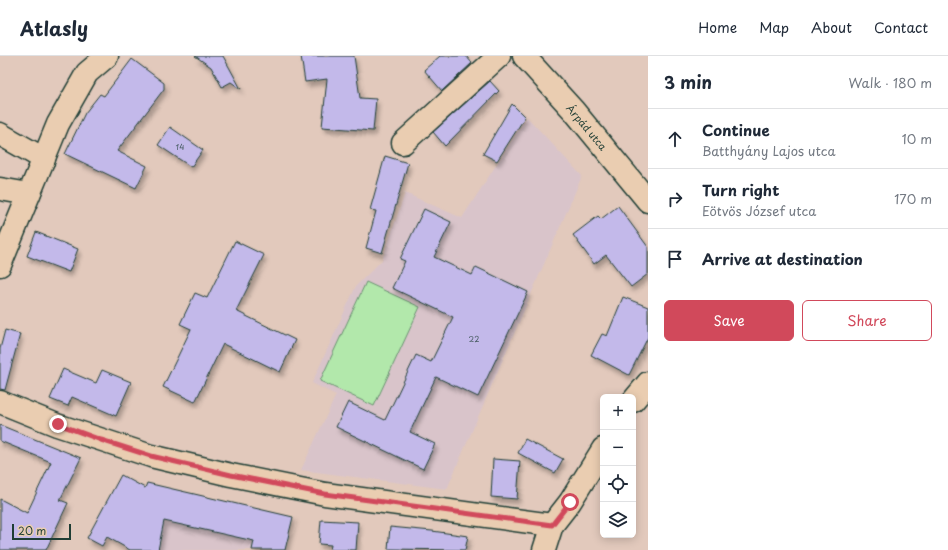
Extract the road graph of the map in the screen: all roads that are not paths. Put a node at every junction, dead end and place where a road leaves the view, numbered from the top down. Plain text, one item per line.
1 (107, 56) edge
2 (498, 56) edge
3 (524, 56) edge
4 (0, 134) edge
5 (403, 143) dead end
6 (44, 160) junction
7 (0, 189) edge
8 (29, 194) junction
9 (648, 201) edge
10 (0, 265) edge
11 (648, 383) edge
12 (636, 397) edge
13 (0, 402) edge
14 (600, 453) edge
15 (552, 525) junction
16 (544, 550) edge

1 - 6 street
2 - 5 street
3 - 9 street, Árpád utca
4 - 6 street
6 - 8 street
7 - 8 street
8 - 10 street
11 - 12 street
13 - 15 street
14 - 15 street
15 - 16 street

